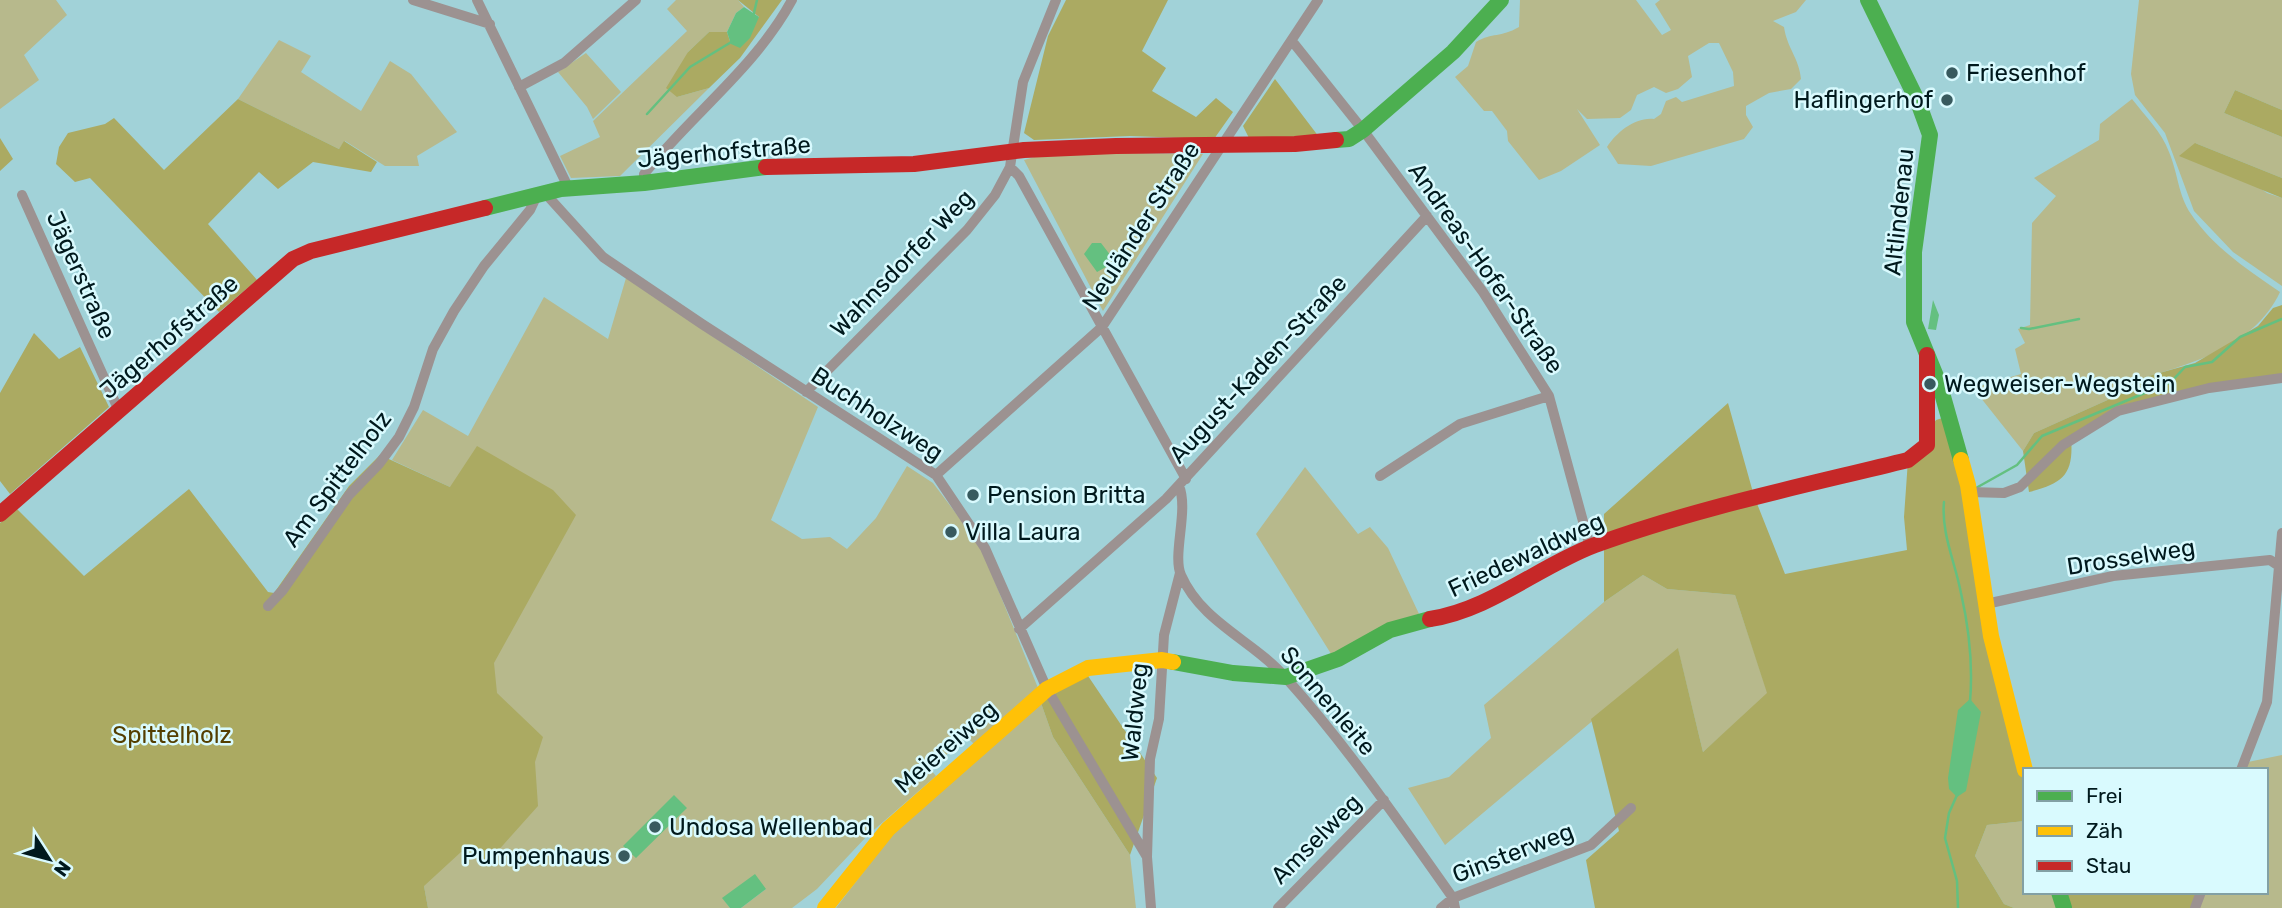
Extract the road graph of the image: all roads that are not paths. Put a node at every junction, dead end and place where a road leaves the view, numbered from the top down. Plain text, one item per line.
1 (412, 0) edge
2 (636, 0) edge
3 (792, 0) edge
4 (1056, 0) edge
5 (1318, 0) edge
6 (1501, 0) edge
7 (1868, 0) edge
8 (480, 1) edge
9 (490, 24) junction
10 (1292, 41) junction
11 (519, 87) junction
12 (1363, 130) junction
13 (1219, 146) junction
14 (1011, 160) junction
15 (644, 183) junction
16 (569, 189) junction
17 (541, 193) junction
18 (22, 194) dead end
19 (1427, 216) junction
20 (1102, 327) junction
21 (1927, 355) junction
22 (2282, 378) edge
23 (806, 392) junction
24 (1549, 396) junction
25 (120, 411) junction
26 (1908, 460) joint
27 (936, 475) junction
28 (1380, 475) dead end
29 (1182, 482) junction
30 (1970, 492) junction
31 (0, 514) edge
32 (2282, 533) edge
33 (1590, 547) junction
34 (2281, 567) edge
35 (1180, 573) junction
36 (1986, 604) junction
37 (268, 606) dead end
38 (1019, 629) junction
39 (1162, 660) junction
40 (1286, 677) junction
41 (1047, 689) junction
42 (2025, 768) edge
43 (2242, 768) edge
44 (1384, 800) junction
45 (1630, 808) dead end
46 (1147, 857) junction
47 (1454, 903) edge
48 (825, 908) edge
49 (1152, 908) edge
50 (1278, 908) edge
51 (1441, 908) edge

1 - 9 street
2 - 11 street
3 - 15 street
4 - 14 street
5 - 10 street, Neuländer Straße
6 - 12 street, Jägerhofstraße
7 - 21 street, Altlindenau
8 - 9 street
9 - 11 street
10 - 12 street, Andreas-Hofer-Straße
10 - 13 street, Neuländer Straße
11 - 16 street
12 - 13 street, Jägerhofstraße
12 - 19 street, Andreas-Hofer-Straße
13 - 14 street, Jägerhofstraße
13 - 20 street, Neuländer Straße
14 - 15 street, Jägerhofstraße
14 - 20 street
14 - 23 street, Wahnsdorfer Weg
15 - 16 street, Jägerhofstraße
16 - 17 street, Jägerhofstraße
17 - 23 street, Buchholzweg
17 - 25 street, Jägerhofstraße
17 - 37 street, Am Spittelholz
18 - 25 street, Jägerstraße
19 - 24 street, Andreas-Hofer-Straße
19 - 29 street, August-Kaden-Straße
20 - 27 street, Neuländer Straße
20 - 29 street
21 - 26 street, Altlindenau
21 - 30 street, Altlindenau
22 - 30 street
23 - 27 street, Buchholzweg
24 - 28 street
24 - 33 street, Andreas-Hofer-Straße
25 - 31 street, Jägerhofstraße
26 - 33 street, Friedewaldweg
27 - 38 street, Buchholzweg
29 - 35 street
29 - 38 street, August-Kaden-Straße
30 - 36 street, Altlindenau
32 - 34 street
33 - 40 street, Friedewaldweg
34 - 36 street, Drosselweg
34 - 43 street
35 - 39 street, Waldweg
35 - 40 street, Sonnenleite
36 - 42 street, Altlindenau
38 - 41 street, Buchholzweg
39 - 40 street, Friedewaldweg
39 - 41 street, Friedewaldweg
39 - 46 street, Waldweg
40 - 44 street, Sonnenleite
41 - 46 street, Buchholzweg
41 - 48 street, Meiereiweg
44 - 47 street, Sonnenleite
44 - 50 street, Amselweg
45 - 47 street, Ginsterweg
46 - 49 street, Buchholzweg
47 - 51 street, Ginsterweg

